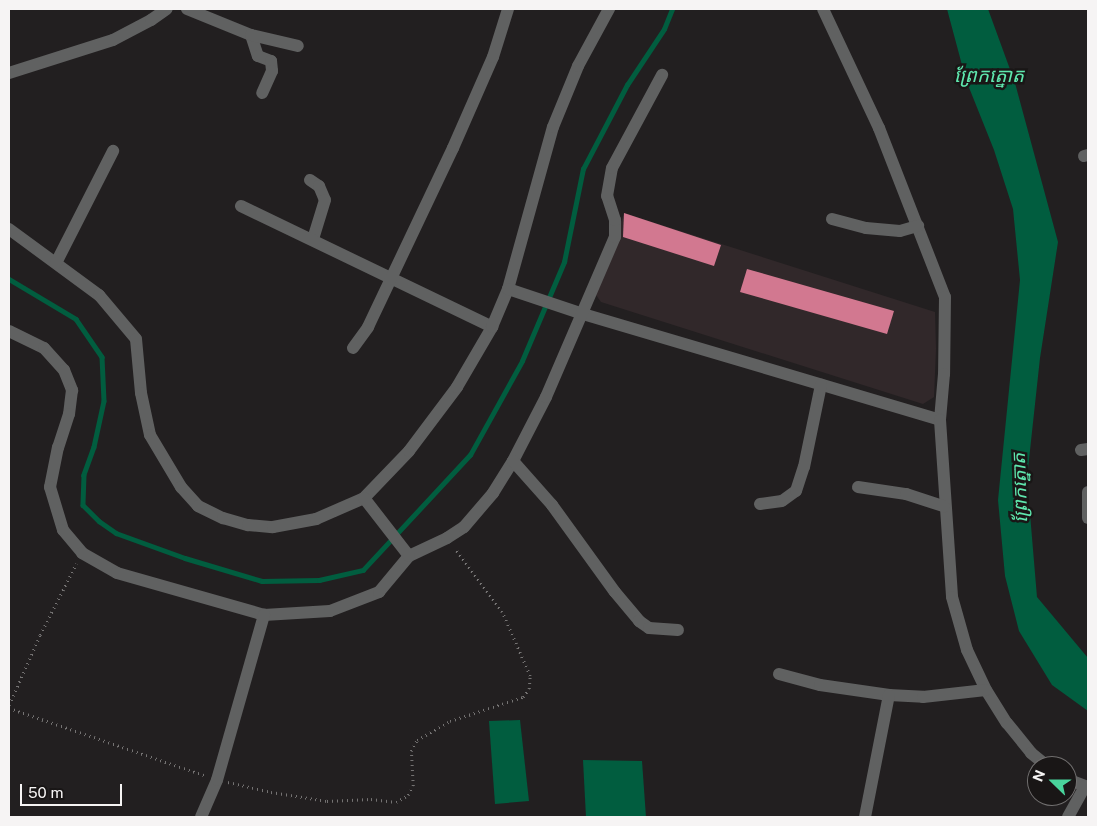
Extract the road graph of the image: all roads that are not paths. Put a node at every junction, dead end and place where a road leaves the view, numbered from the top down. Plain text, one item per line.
1 (167, 9) edge
2 (187, 9) edge
3 (508, 9) edge
4 (609, 9) edge
5 (823, 9) edge
6 (251, 35) junction
7 (298, 46) dead end
8 (9, 74) edge
9 (662, 75) dead end
10 (262, 93) dead end
11 (113, 151) dead end
12 (310, 180) dead end
13 (241, 206) dead end
14 (832, 219) dead end
15 (918, 226) junction
16 (9, 229) edge
17 (313, 239) junction
18 (56, 263) junction
19 (391, 279) junction
20 (508, 289) junction
21 (583, 314) junction
22 (492, 327) junction
23 (9, 331) edge
24 (353, 348) dead end
25 (821, 385) junction
26 (940, 420) junction
27 (513, 461) junction
28 (858, 486) dead end
29 (1088, 492) edge
30 (364, 498) junction
31 (760, 504) dead end
32 (944, 506) junction
33 (1088, 518) edge
34 (409, 556) junction
35 (264, 614) junction
36 (678, 630) dead end
37 (779, 674) dead end
38 (986, 690) junction
39 (889, 696) junction
40 (1034, 756) edge
41 (1086, 786) edge
42 (201, 817) edge
43 (864, 817) edge
44 (1068, 817) edge

1 - 8 street
2 - 6 street
3 - 19 street
4 - 20 street
5 - 15 street
6 - 7 street
6 - 10 street
9 - 21 street
11 - 18 street
12 - 17 street
13 - 17 street
14 - 15 street
15 - 26 street
16 - 18 street
17 - 19 street
18 - 30 street
19 - 22 street
19 - 24 street
20 - 21 street
20 - 22 street
21 - 25 street
21 - 27 street
22 - 30 street
23 - 35 street
25 - 26 street
25 - 31 street
26 - 32 street
27 - 34 street
27 - 36 street
28 - 32 street
29 - 33 street
30 - 34 street
32 - 38 street
34 - 35 street
35 - 42 street
37 - 39 street
38 - 39 street
38 - 40 street
39 - 43 street
41 - 44 street

